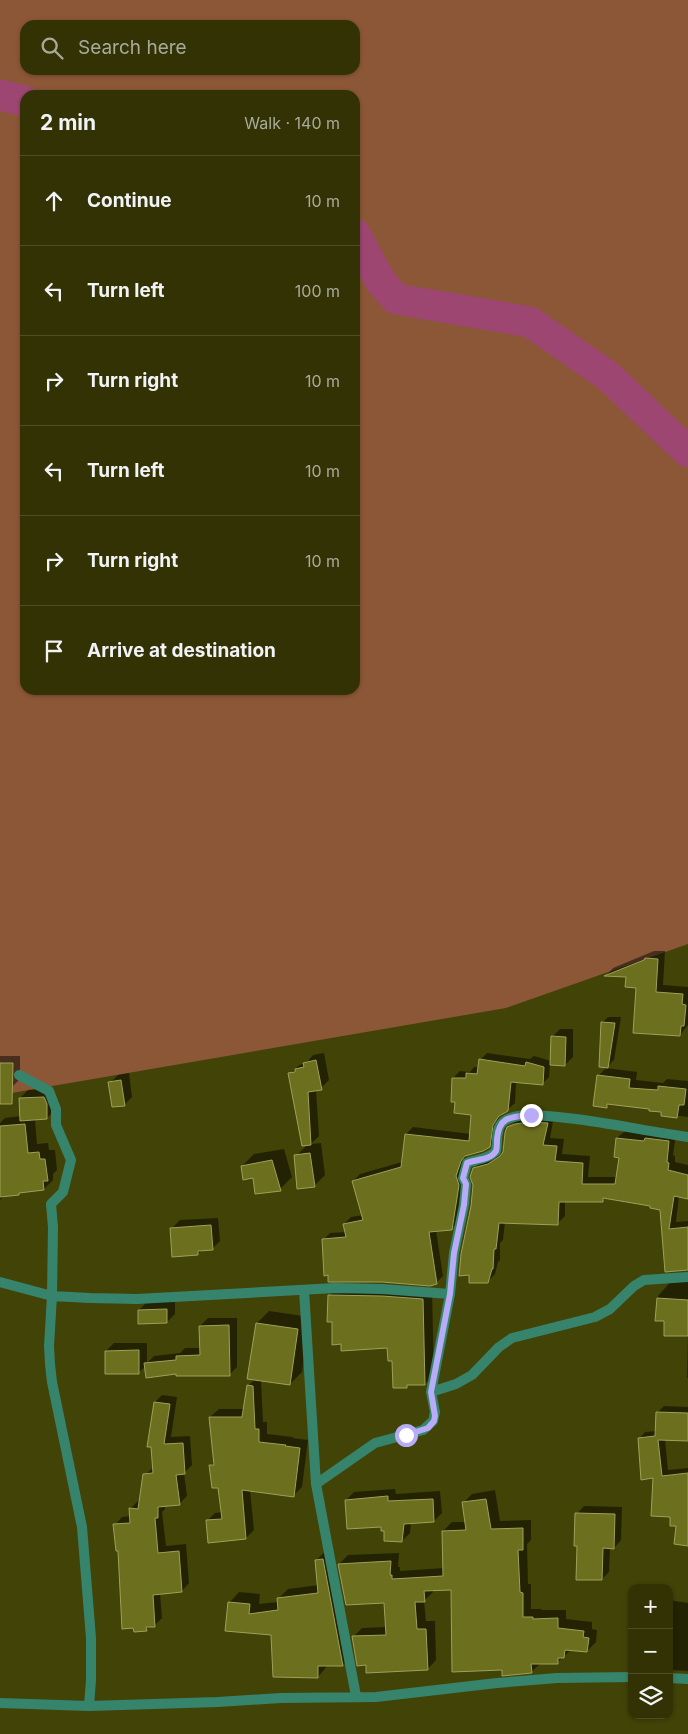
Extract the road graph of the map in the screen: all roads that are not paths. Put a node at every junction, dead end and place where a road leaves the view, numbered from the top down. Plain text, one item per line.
1 (19, 1075) dead end
2 (688, 1137) edge
3 (688, 1277) edge
4 (0, 1282) edge
5 (304, 1290) junction
6 (450, 1294) junction
7 (52, 1296) junction
8 (431, 1392) junction
9 (316, 1484) junction
10 (628, 1678) edge
11 (673, 1678) edge
12 (688, 1679) edge
13 (356, 1696) junction
14 (0, 1703) edge
15 (89, 1706) junction

1 - 7 street
2 - 6 street
3 - 8 street
4 - 7 street
5 - 6 street
5 - 7 street
5 - 9 street
6 - 8 street
7 - 15 street
8 - 9 street
9 - 13 street
10 - 13 street
11 - 12 street
13 - 15 street
14 - 15 street

